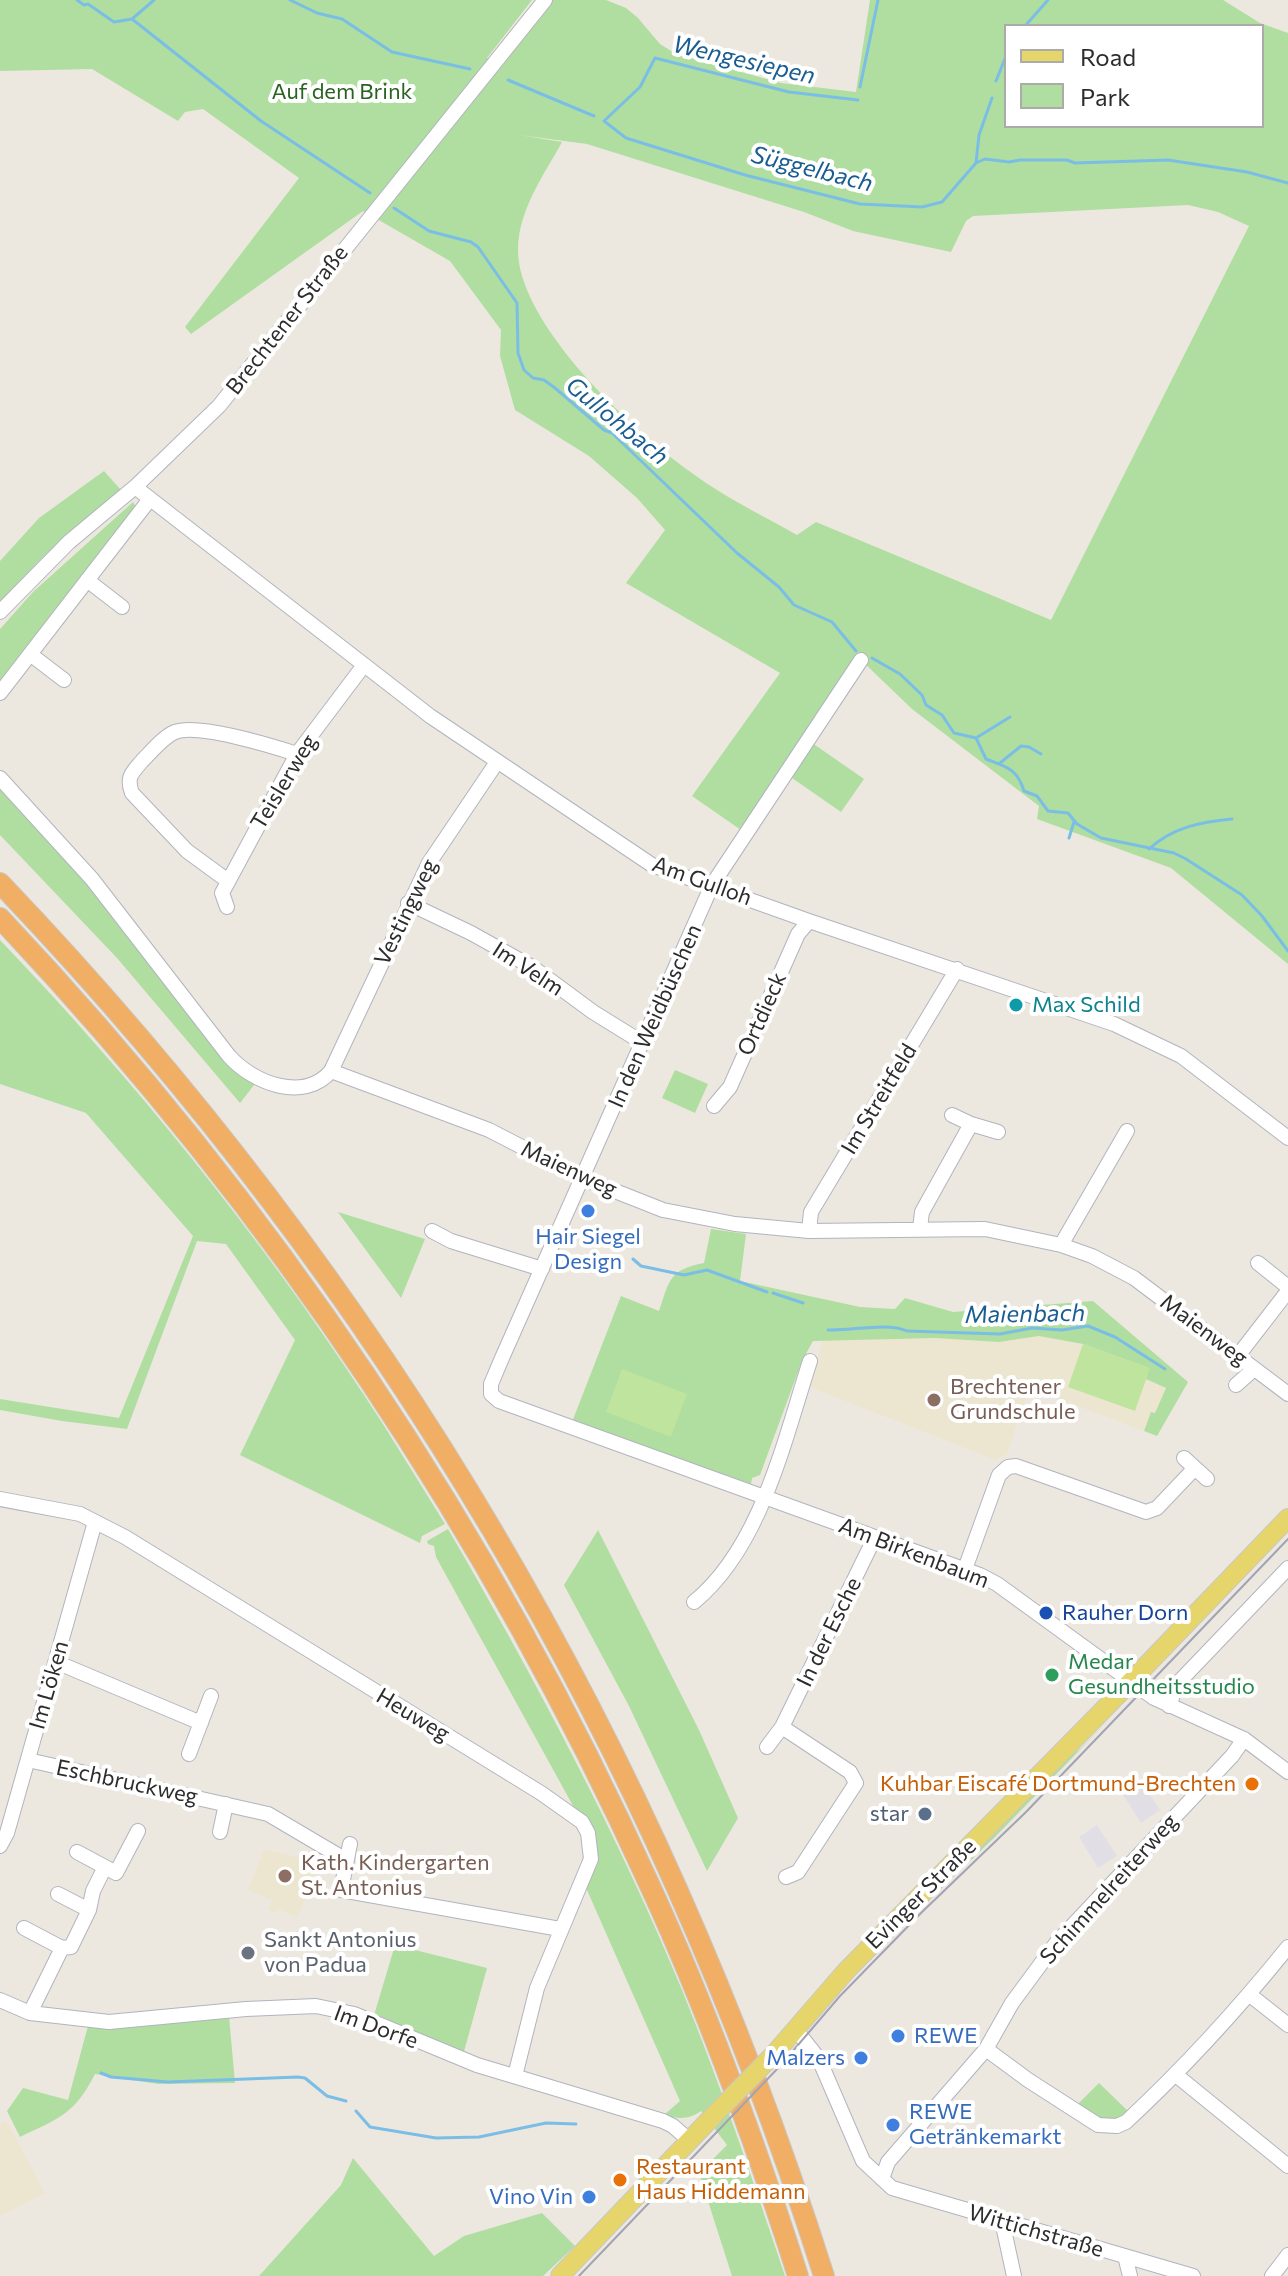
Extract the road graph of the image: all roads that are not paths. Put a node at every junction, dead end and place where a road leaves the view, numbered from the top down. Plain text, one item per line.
1 (545, 0) edge
2 (135, 487) junction
3 (150, 499) junction
4 (87, 580) junction
5 (122, 607) dead end
6 (0, 612) edge
7 (30, 654) junction
8 (861, 660) dead end
9 (364, 665) junction
10 (64, 680) dead end
11 (0, 693) edge
12 (297, 754) junction
13 (497, 762) junction
14 (0, 778) edge
15 (228, 881) junction
16 (0, 883) edge
17 (712, 885) junction
18 (408, 903) junction
19 (227, 907) dead end
20 (0, 918) edge
21 (809, 921) junction
22 (957, 969) junction
23 (643, 1043) junction
24 (331, 1071) junction
25 (714, 1106) dead end
26 (952, 1115) dead end
27 (971, 1124) junction
28 (1127, 1131) dead end
29 (998, 1132) dead end
30 (1288, 1138) edge
31 (582, 1178) junction
32 (920, 1228) junction
33 (432, 1231) dead end
34 (809, 1231) junction
35 (1061, 1245) junction
36 (1258, 1263) dead end
37 (542, 1269) junction
38 (1288, 1289) edge
39 (1237, 1357) junction
40 (810, 1361) dead end
41 (1254, 1369) junction
42 (1236, 1385) dead end
43 (491, 1394) joint
44 (1288, 1394) edge
45 (1207, 1479) dead end
46 (765, 1497) junction
47 (0, 1499) edge
48 (1288, 1518) edge
49 (95, 1522) junction
50 (875, 1537) junction
51 (1288, 1568) edge
52 (965, 1569) junction
53 (694, 1602) dead end
54 (56, 1662) junction
55 (1131, 1681) junction
56 (211, 1696) dead end
57 (1169, 1706) junction
58 (201, 1723) junction
59 (782, 1727) junction
60 (1244, 1739) junction
61 (767, 1747) dead end
62 (189, 1754) dead end
63 (28, 1760) junction
64 (1288, 1772) edge
65 (226, 1804) junction
66 (138, 1831) dead end
67 (220, 1832) dead end
68 (350, 1844) dead end
69 (0, 1846) edge
70 (77, 1852) dead end
71 (346, 1860) junction
72 (105, 1867) junction
73 (786, 1877) dead end
74 (58, 1894) dead end
75 (89, 1910) junction
76 (24, 1928) dead end
77 (560, 1929) junction
78 (1288, 1947) edge
79 (62, 1948) junction
80 (1250, 1995) junction
81 (0, 2000) edge
82 (30, 2013) junction
83 (1288, 2025) edge
84 (796, 2030) junction
85 (986, 2049) junction
86 (1176, 2075) junction
87 (515, 2076) junction
88 (690, 2141) junction
89 (1288, 2166) edge
90 (882, 2179) junction
91 (1002, 2221) junction
92 (1288, 2255) edge
93 (1125, 2256) junction
94 (560, 2276) edge
95 (798, 2276) edge
96 (824, 2276) edge
97 (1014, 2276) edge
98 (1130, 2276) edge
99 (1193, 2276) edge
100 (1272, 2276) edge

1 - 2 street, Brechtener Straße
2 - 3 street, Am Gulloh
2 - 6 street, Brechtener Straße
3 - 4 street
3 - 9 street, Am Gulloh
4 - 5 street
4 - 7 street
7 - 10 street
7 - 11 street
8 - 17 street, In den Weidbüschen
9 - 12 street, Teislerweg
9 - 13 street, Am Gulloh
12 - 15 street, Teislerweg
12 - 15 street
13 - 17 street, Am Gulloh
13 - 18 street, Vestingweg
14 - 24 street
15 - 19 street, Teislerweg
16 - 96 highway
17 - 21 street, Am Gulloh
17 - 23 street, In den Weidbüschen
18 - 23 street, Im Velm
18 - 24 street, Vestingweg
20 - 95 highway
21 - 22 street, Am Gulloh
21 - 25 street, Ortdieck
22 - 30 street, Am Gulloh
22 - 34 street, Im Streitfeld
23 - 31 street, In den Weidbüschen
24 - 31 street, Maienweg
26 - 27 street
27 - 29 street
27 - 32 street
28 - 35 street
31 - 34 street, Maienweg
31 - 37 street, In den Weidbüschen
32 - 34 street, Maienweg
32 - 35 street, Maienweg
33 - 37 street
35 - 39 street, Maienweg
36 - 38 street
37 - 43 street, In den Weidbüschen
38 - 39 street
39 - 41 street, Maienweg
40 - 46 street
41 - 42 street, Maienweg
41 - 44 street, Maienweg
43 - 46 street, Am Birkenbaum
45 - 52 street
46 - 50 street, Am Birkenbaum
46 - 53 street
47 - 49 street, Heuweg
48 - 55 main road, Evinger Straße
49 - 54 street, Im Löken
49 - 77 street, Heuweg
50 - 52 street, Am Birkenbaum
50 - 59 street, In der Esche
51 - 57 street
52 - 55 street, Am Birkenbaum
54 - 58 street
54 - 63 street, Im Löken
55 - 57 street
55 - 84 main road, Evinger Straße
56 - 58 street
57 - 60 street
58 - 62 street
59 - 61 street, In der Esche
59 - 73 street
60 - 64 street
60 - 85 street, Schimmelreiterweg
63 - 65 street, Eschbruckweg
63 - 69 street, Im Löken
65 - 67 street, Eschbruckweg
65 - 71 street, Eschbruckweg
66 - 72 street
68 - 71 street
70 - 72 street
71 - 77 street
72 - 75 street
74 - 75 street
75 - 79 street
76 - 79 street
77 - 87 street, Heuweg
78 - 80 street
79 - 82 street
80 - 83 street
80 - 86 street
81 - 82 street, Im Dorfe
82 - 87 street, Im Dorfe
84 - 88 main road, Evinger Straße, bridge
84 - 90 street, Wittichstraße
85 - 86 street
85 - 90 street
86 - 89 street
87 - 88 street, Im Dorfe
88 - 94 main road, Evinger Straße
90 - 91 street, Wittichstraße
91 - 93 street, Wittichstraße
91 - 97 street
92 - 100 street
93 - 98 street
93 - 99 street, Wittichstraße

